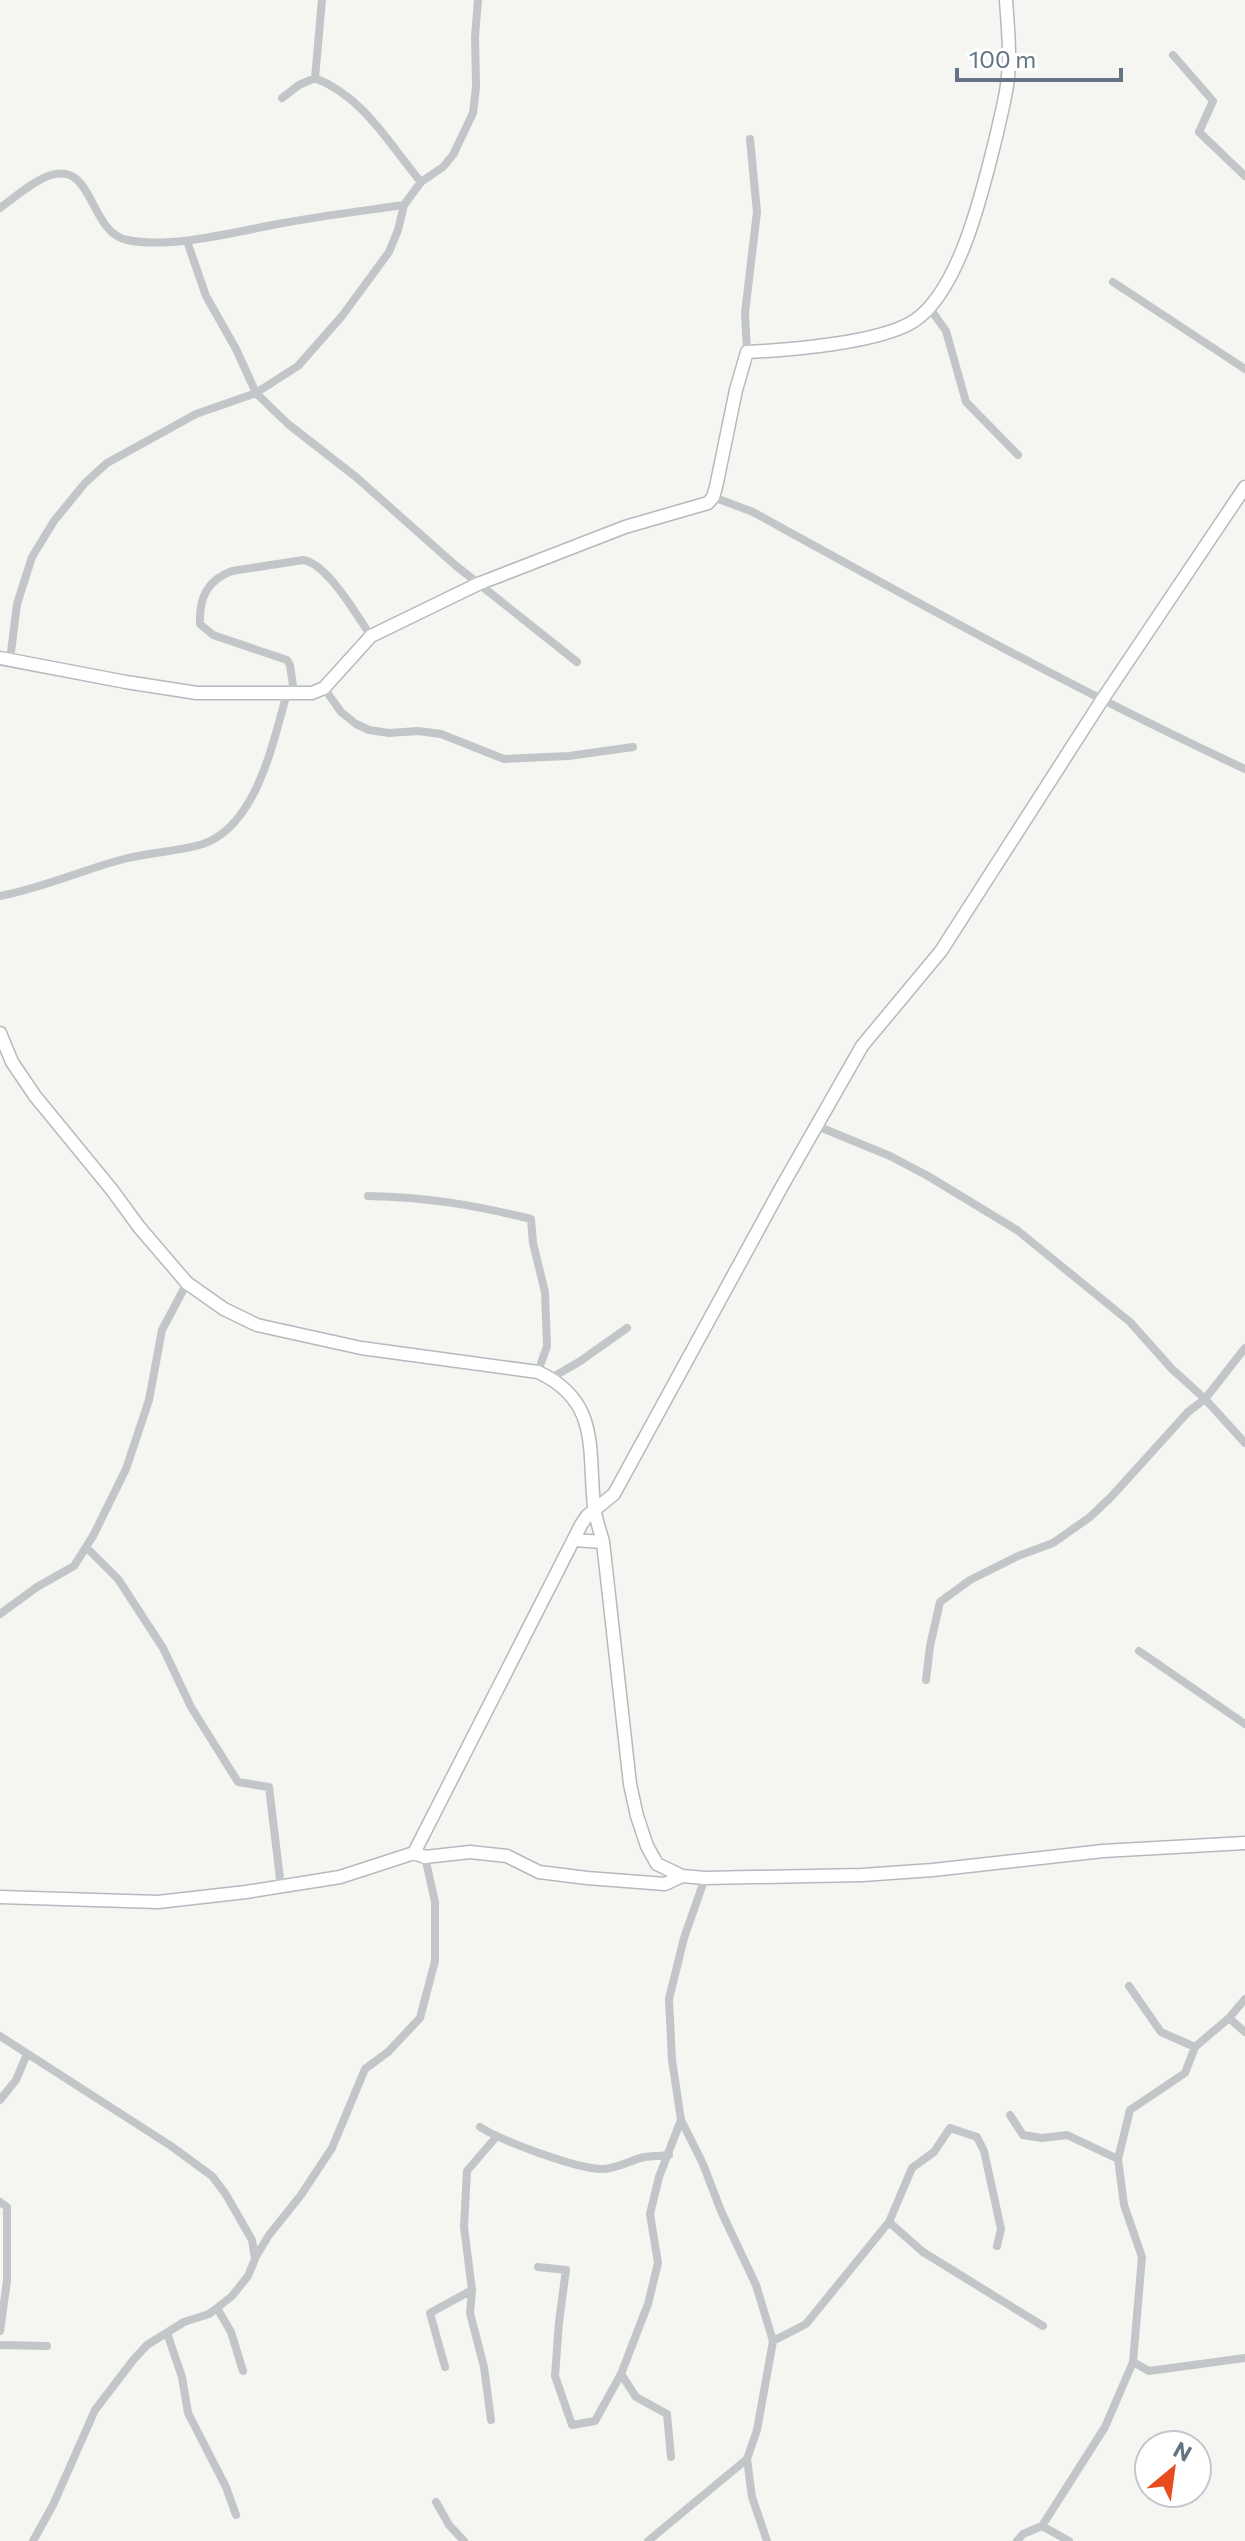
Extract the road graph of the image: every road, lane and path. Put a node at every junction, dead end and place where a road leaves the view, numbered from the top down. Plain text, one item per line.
1 (322, 0) edge
2 (478, 0) edge
3 (1006, 0) edge
4 (1173, 55) dead end
5 (315, 78) junction
6 (282, 98) dead end
7 (750, 139) dead end
8 (1245, 176) edge
9 (421, 182) junction
10 (404, 205) junction
11 (0, 208) edge
12 (187, 241) junction
13 (1113, 282) dead end
14 (929, 307) junction
15 (747, 352) junction
16 (1245, 369) edge
17 (256, 393) junction
18 (1018, 455) dead end
19 (1245, 487) edge
20 (713, 497) junction
21 (478, 584) junction
22 (371, 636) junction
23 (5, 659) edge
24 (577, 662) dead end
25 (324, 688) junction
26 (291, 693) junction
27 (1102, 700) junction
28 (633, 747) dead end
29 (1245, 769) edge
30 (0, 896) edge
31 (1, 1042) edge
32 (817, 1126) junction
33 (368, 1196) dead end
34 (187, 1283) junction
35 (627, 1328) dead end
36 (1245, 1348) edge
37 (538, 1372) junction
38 (551, 1378) junction
39 (1205, 1399) junction
40 (1245, 1443) edge
41 (595, 1510) junction
42 (574, 1540) junction
43 (603, 1542) junction
44 (86, 1547) junction
45 (0, 1614) edge
46 (1139, 1651) dead end
47 (926, 1680) dead end
48 (1245, 1724) edge
49 (1245, 1843) edge
50 (419, 1855) junction
51 (682, 1876) junction
52 (705, 1878) junction
53 (281, 1887) junction
54 (0, 1897) edge
55 (1129, 1986) dead end
56 (1245, 1999) edge
57 (1229, 2018) junction
58 (1245, 2032) edge
59 (0, 2036) edge
60 (1195, 2047) junction
61 (27, 2054) junction
62 (0, 2100) edge
63 (1010, 2115) dead end
64 (681, 2120) junction
65 (480, 2127) dead end
66 (496, 2137) junction
67 (669, 2155) junction
68 (1118, 2159) junction
69 (0, 2202) edge
70 (889, 2222) junction
71 (997, 2246) dead end
72 (255, 2259) junction
73 (538, 2267) dead end
74 (472, 2290) junction
75 (217, 2308) junction
76 (1043, 2326) dead end
77 (0, 2331) edge
78 (167, 2333) junction
79 (773, 2341) junction
80 (0, 2345) edge
81 (47, 2346) dead end
82 (1245, 2358) edge
83 (1133, 2362) junction
84 (445, 2367) dead end
85 (243, 2371) dead end
86 (621, 2374) junction
87 (491, 2420) dead end
88 (671, 2457) dead end
89 (747, 2459) junction
90 (436, 2502) dead end
91 (236, 2515) dead end
92 (1042, 2526) junction
93 (33, 2541) edge
94 (464, 2541) edge
95 (648, 2541) edge
96 (767, 2541) edge
97 (1017, 2541) edge
98 (1069, 2541) edge

1 - 5 street
2 - 9 street
3 - 14 street
4 - 8 street
5 - 6 street
5 - 9 street
7 - 15 street
9 - 10 street
10 - 12 street
10 - 17 street
11 - 12 street
12 - 17 street
13 - 16 street
14 - 15 street
14 - 18 street
15 - 20 street
17 - 21 street
17 - 23 street
19 - 27 street
20 - 21 street
20 - 27 street
21 - 22 street
21 - 24 street
22 - 25 street
22 - 26 street
23 - 26 street
25 - 26 street
25 - 28 street
26 - 30 street
27 - 29 street
27 - 32 street
31 - 34 street
32 - 39 street
32 - 41 street
33 - 37 street
34 - 37 street
34 - 44 street
35 - 38 street
36 - 39 street
37 - 38 street
38 - 41 street
39 - 40 street
39 - 47 street
41 - 42 street
41 - 43 street
42 - 43 street
42 - 50 street
43 - 51 street
44 - 45 street
44 - 53 street
46 - 48 street
49 - 52 street
50 - 51 street
50 - 53 street
50 - 72 street
51 - 52 street
52 - 64 street
53 - 54 street
55 - 60 street
56 - 57 street
57 - 58 street
57 - 60 street
59 - 61 street
60 - 68 street
61 - 62 street
61 - 72 street
63 - 68 street
64 - 67 street
64 - 79 street
65 - 66 street
66 - 67 street
66 - 74 street
67 - 86 street
68 - 83 street
69 - 77 street
70 - 71 street
70 - 76 street
70 - 79 street
72 - 75 street
73 - 86 street
74 - 84 street
74 - 87 street
75 - 78 street
75 - 85 street
78 - 91 street
78 - 93 street
79 - 89 street
80 - 81 street
82 - 83 street
83 - 92 street
86 - 88 street
89 - 95 street
89 - 96 street
90 - 94 street
92 - 97 street
92 - 98 street

